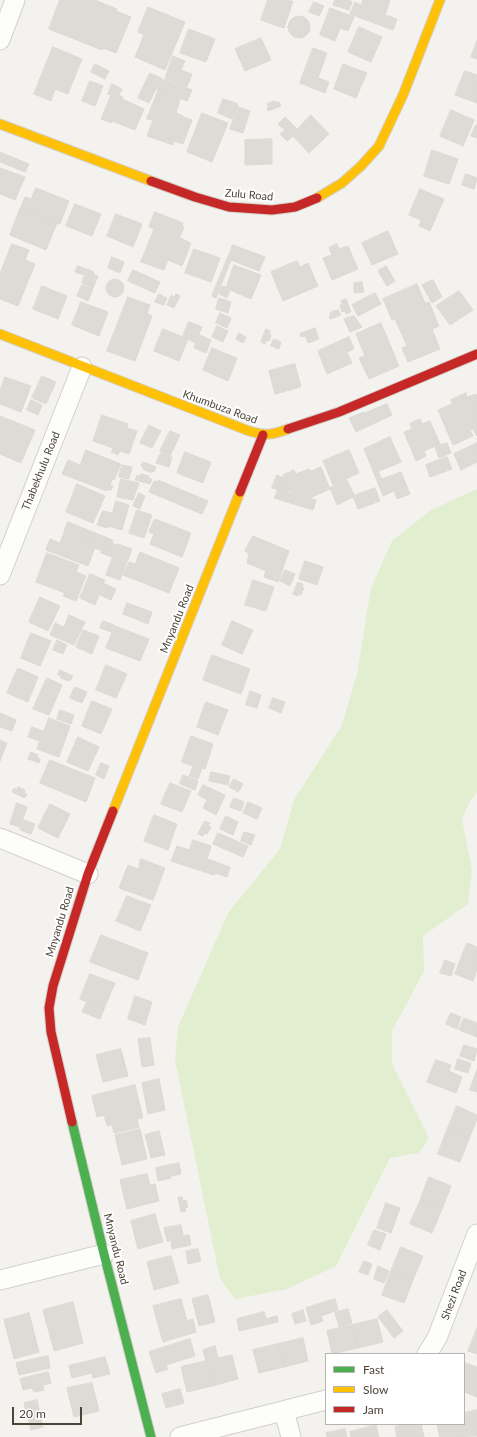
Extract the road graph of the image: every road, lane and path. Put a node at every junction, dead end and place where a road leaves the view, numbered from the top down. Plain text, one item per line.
1 (15, 0) edge
2 (440, 0) edge
3 (0, 40) edge
4 (0, 124) edge
5 (0, 334) edge
6 (477, 354) edge
7 (82, 367) junction
8 (263, 435) junction
9 (0, 574) edge
10 (0, 838) edge
11 (88, 874) junction
12 (477, 1234) edge
13 (104, 1254) junction
14 (0, 1280) edge
15 (428, 1353) edge
16 (325, 1400) edge
17 (284, 1411) junction
18 (151, 1437) edge
19 (180, 1437) edge
20 (290, 1437) edge

1 - 3 street
2 - 4 street, Zulu Road
5 - 7 street, Khumbuza Road
6 - 8 street, Khumbuza Road
7 - 8 street, Khumbuza Road
7 - 9 street, Thabekhulu Road
8 - 11 street, Mnyandu Road
10 - 11 street
11 - 13 street, Mnyandu Road
12 - 15 street, Shezi Road
13 - 14 street
13 - 18 street, Mnyandu Road
16 - 17 street
17 - 19 street
17 - 20 street

